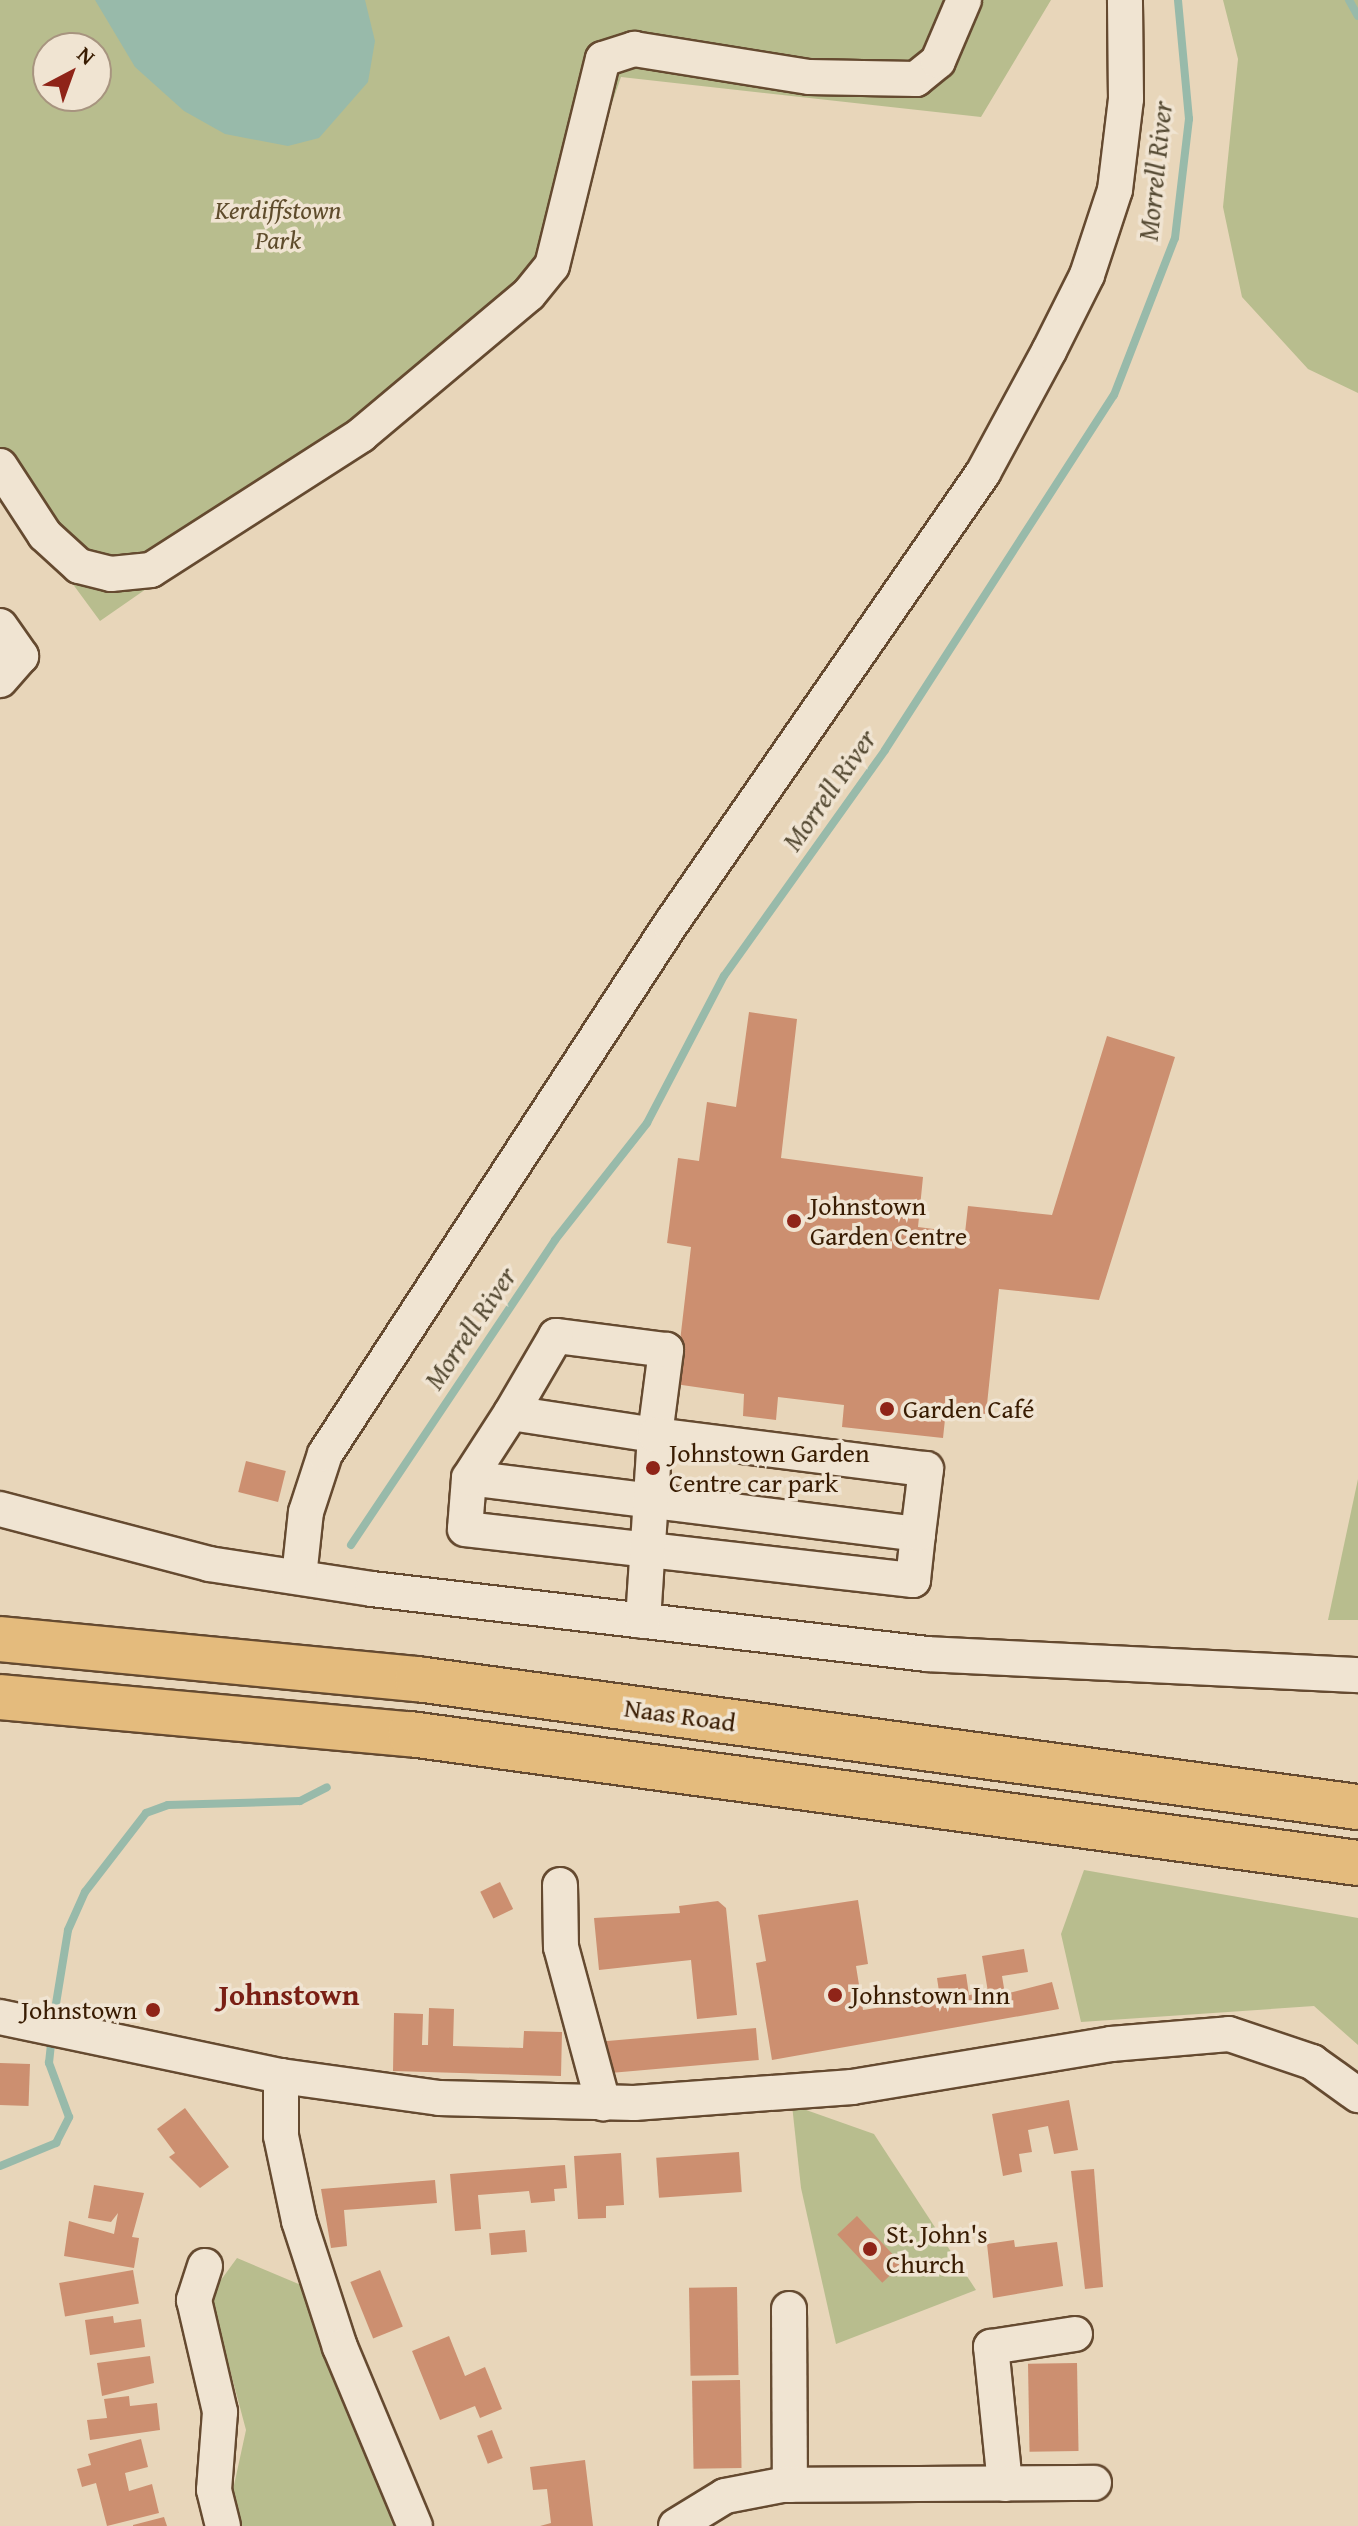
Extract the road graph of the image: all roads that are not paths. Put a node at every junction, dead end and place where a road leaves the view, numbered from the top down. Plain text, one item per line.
1 (964, 0) edge
2 (1125, 0) edge
3 (0, 466) edge
4 (0, 626) edge
5 (0, 680) edge
6 (511, 1413) junction
7 (655, 1435) junction
8 (469, 1478) junction
9 (650, 1499) junction
10 (0, 1509) edge
11 (918, 1534) junction
12 (647, 1552) junction
13 (299, 1577) junction
14 (643, 1621) junction
15 (0, 1639) edge
16 (1358, 1675) edge
17 (0, 1697) edge
18 (1358, 1807) edge
19 (1358, 1863) edge
20 (560, 1885) dead end
21 (0, 2017) edge
22 (281, 2076) junction
23 (1358, 2095) edge
24 (603, 2103) junction
25 (205, 2266) dead end
26 (789, 2309) dead end
27 (1075, 2334) dead end
28 (1094, 2483) dead end
29 (1005, 2484) junction
30 (790, 2485) junction
31 (223, 2526) edge
32 (415, 2526) edge
33 (676, 2526) edge

1 - 3 street
2 - 13 street
4 - 5 street
6 - 7 street
6 - 7 street
6 - 8 street
7 - 9 street
7 - 11 street
8 - 9 street
8 - 12 street
9 - 11 street
9 - 12 street
10 - 13 street
11 - 12 street
12 - 14 street
13 - 14 street
14 - 16 street
15 - 18 highway, Naas Road
17 - 19 highway
20 - 24 street
21 - 22 street
22 - 24 street
22 - 32 street
23 - 24 street
25 - 31 street
26 - 30 street
27 - 29 street
28 - 29 street
29 - 30 street
30 - 33 street

